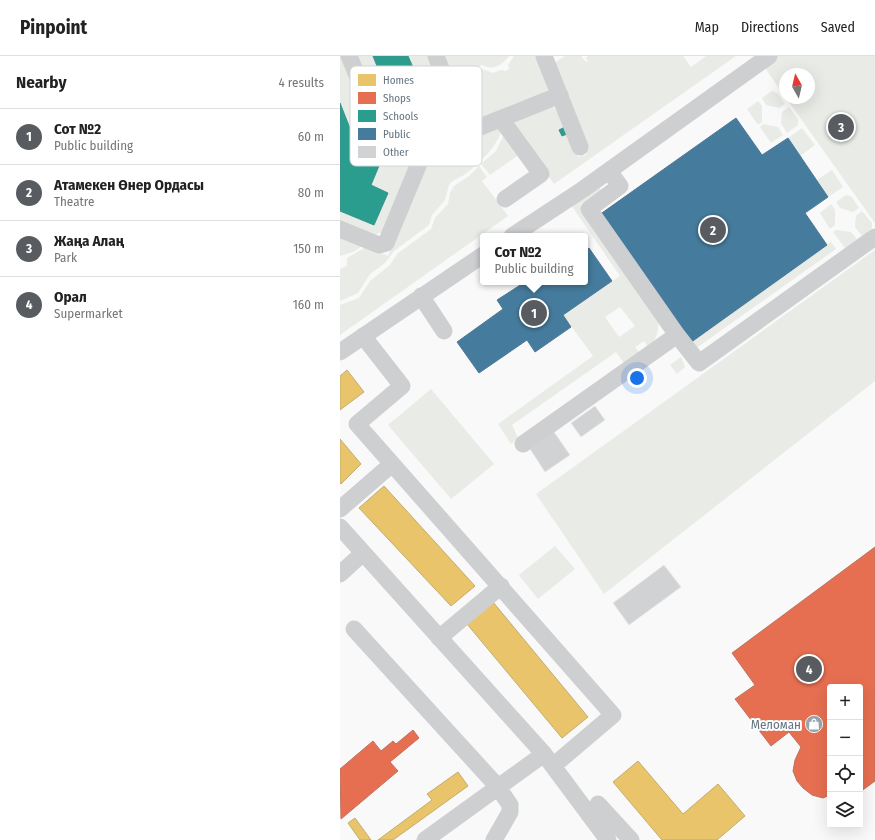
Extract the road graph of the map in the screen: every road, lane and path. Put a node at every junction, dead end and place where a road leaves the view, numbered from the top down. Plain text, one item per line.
1 (349, 56) edge
2 (436, 56) edge
3 (544, 56) edge
4 (768, 56) edge
5 (353, 66) edge
6 (440, 66) edge
7 (560, 95) junction
8 (501, 119) junction
9 (482, 126) edge
10 (580, 147) dead end
11 (418, 166) edge
12 (609, 170) junction
13 (506, 199) dead end
14 (340, 229) edge
15 (516, 233) edge
16 (875, 238) edge
17 (480, 257) edge
18 (421, 296) junction
19 (444, 331) dead end
20 (677, 335) junction
21 (363, 336) junction
22 (340, 352) edge
23 (523, 444) dead end
24 (392, 464) junction
25 (340, 509) edge
26 (340, 527) edge
27 (363, 553) junction
28 (340, 574) edge
29 (501, 586) junction
30 (354, 629) dead end
31 (439, 638) junction
32 (548, 760) junction
33 (498, 787) junction
34 (598, 804) dead end
35 (424, 840) edge
36 (494, 840) edge
37 (608, 840) edge
38 (631, 840) edge

1 - 5 street
2 - 6 street
3 - 7 street
4 - 12 street
7 - 8 street
7 - 10 street
8 - 9 street
8 - 13 street
11 - 14 street
12 - 15 street
12 - 20 street
16 - 20 street
17 - 18 street
18 - 19 street
18 - 21 street
20 - 23 street
21 - 22 street
21 - 24 street
24 - 25 street
24 - 29 street
26 - 27 street
27 - 28 street
27 - 31 street
29 - 31 street
29 - 32 street
30 - 33 street
31 - 32 street
32 - 33 street
32 - 37 street
33 - 35 street
33 - 36 street
34 - 38 street

